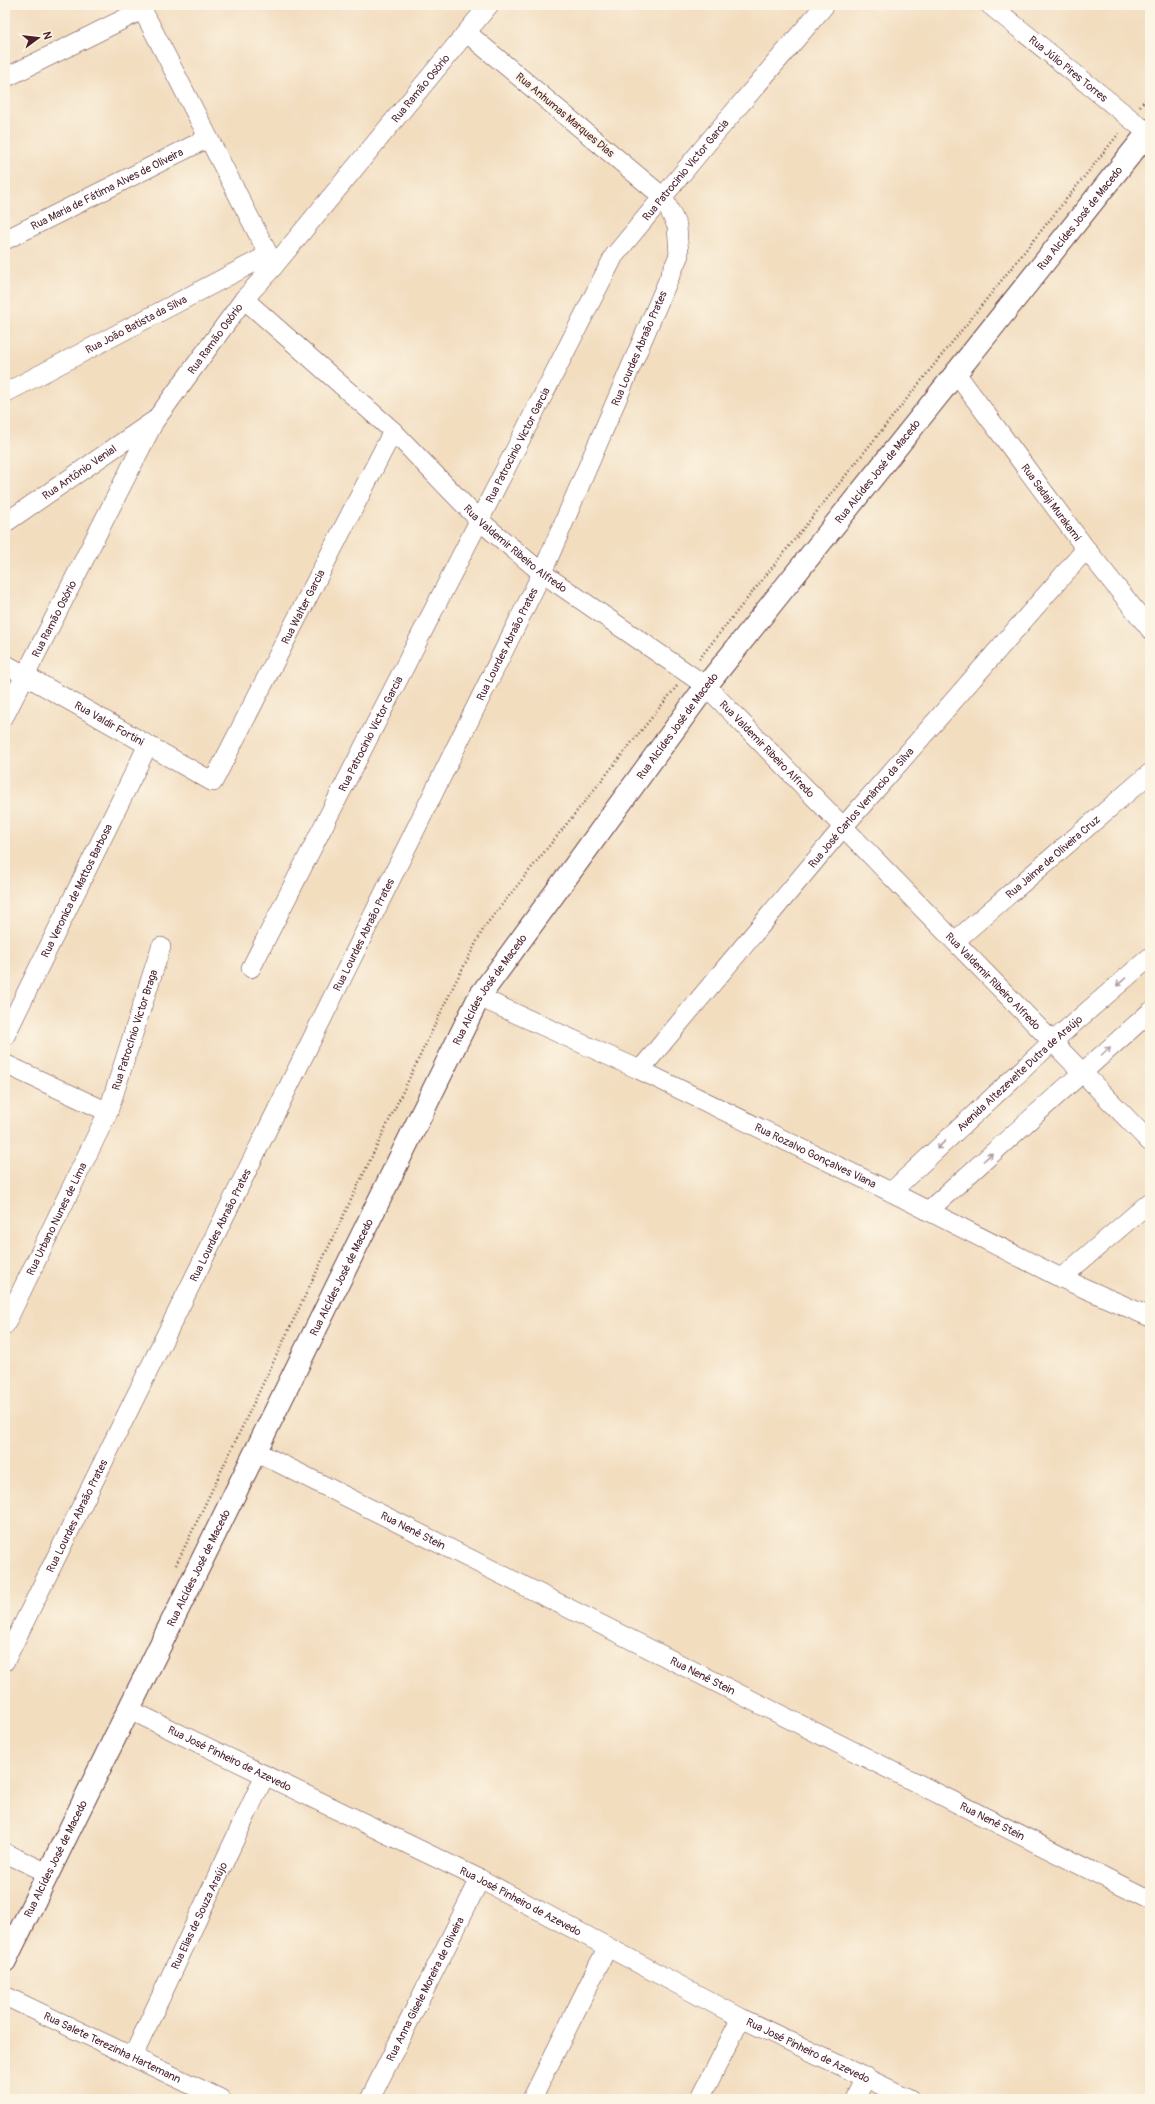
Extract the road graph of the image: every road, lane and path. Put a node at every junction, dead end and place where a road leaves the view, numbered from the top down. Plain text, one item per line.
1 (489, 5) edge
2 (825, 5) edge
3 (990, 5) edge
4 (141, 7) edge
5 (467, 33) junction
6 (5, 78) edge
7 (1150, 94) edge
8 (1130, 118) junction
9 (1149, 131) edge
10 (208, 138) junction
11 (663, 197) junction
12 (5, 240) edge
13 (271, 261) junction
14 (244, 299) junction
15 (956, 372) junction
16 (5, 394) edge
17 (154, 422) junction
18 (393, 432) junction
19 (480, 520) junction
20 (5, 523) edge
21 (1086, 549) junction
22 (542, 573) junction
23 (1150, 629) edge
24 (5, 664) edge
25 (688, 673) junction
26 (25, 675) junction
27 (706, 686) junction
28 (5, 715) edge
29 (148, 745) junction
30 (1150, 773) edge
31 (214, 782) joint
32 (844, 826) junction
33 (955, 941) junction
34 (161, 947) dead end
35 (1150, 957) edge
36 (251, 968) dead end
37 (479, 997) junction
38 (1150, 1012) edge
39 (5, 1036) edge
40 (1052, 1042) junction
41 (5, 1064) edge
42 (640, 1070) junction
43 (1082, 1072) junction
44 (108, 1112) junction
45 (1150, 1142) edge
46 (891, 1192) junction
47 (1150, 1202) edge
48 (928, 1211) junction
49 (1061, 1278) junction
50 (1150, 1316) edge
51 (5, 1325) edge
52 (255, 1451) junction
53 (173, 1572) dead end
54 (5, 1662) edge
55 (128, 1709) junction
56 (264, 1775) junction
57 (5, 1853) edge
58 (48, 1873) junction
59 (480, 1879) junction
60 (1150, 1900) edge
61 (607, 1948) junction
62 (5, 1961) edge
63 (5, 1996) edge
64 (741, 2018) junction
65 (132, 2056) junction
66 (866, 2077) junction
67 (220, 2099) edge
68 (370, 2099) edge
69 (532, 2099) edge
70 (700, 2099) edge
71 (855, 2099) edge
72 (910, 2099) edge

1 - 5 street, Rua Ramão Osório
2 - 11 street, Rua Patrocinio Victor Garcia
3 - 8 street, Rua Júlio Pires Torres
4 - 6 street
4 - 10 street
5 - 11 street, Rua Anhumas Marques Dias
5 - 13 street, Rua Ramão Osório
7 - 8 path
8 - 9 street, Rua Júlio Pires Torres
8 - 25 path
9 - 15 street, Rua Alcídes José de Macedo
10 - 12 street, Rua Maria de Fátima Alves de Oliveira
10 - 13 street
11 - 19 street, Rua Patrocinio Victor Garcia
11 - 22 street, Rua Lourdes Abraão Prates
13 - 14 street, Rua Ramão Osório
13 - 16 street, Rua João Batista da Silva
14 - 17 street, Rua Ramão Osório
14 - 18 street, Rua Valdemir Ribeiro Alfredo
15 - 21 street, Rua Sadaji Murakami
15 - 27 street, Rua Alcídes José de Macedo
17 - 20 street, Rua Antônio Venial
17 - 26 street, Rua Ramão Osório
18 - 19 street, Rua Valdemir Ribeiro Alfredo
18 - 31 street, Rua Walter Garcia
19 - 22 street, Rua Valdemir Ribeiro Alfredo
19 - 36 street, Rua Patrocinio Victor Garcia
21 - 23 street, Rua Sadaji Murakami
21 - 32 street, Rua José Carlos Venâncio da Silva
22 - 25 street, Rua Valdemir Ribeiro Alfredo
22 - 54 street, Rua Lourdes Abraão Prates
24 - 26 street, Rua Valdir Fortini
25 - 27 street, Rua Valdemir Ribeiro Alfredo
25 - 53 path
26 - 28 street, Rua Ramão Osório
26 - 29 street, Rua Valdir Fortini
27 - 32 street, Rua Valdemir Ribeiro Alfredo
27 - 37 street, Rua Alcídes José de Macedo
29 - 31 street, Rua Valdir Fortini
29 - 39 street, Rua Veronica de Mattos Barbosa
30 - 33 street, Rua Jaime de Oliveira Cruz
32 - 33 street, Rua Valdemir Ribeiro Alfredo
32 - 42 street, Rua José Carlos Venâncio da Silva
33 - 40 street, Rua Valdemir Ribeiro Alfredo
34 - 44 street, Rua Patrocínio Victor Braga
35 -> 40 street, Avenida Altezevelte Dutra de Araújo
37 - 42 street, Rua Rozalvo Gonçalves Viana
37 - 52 street, Rua Alcídes José de Macedo
43 -> 38 street
40 - 43 street, Rua Valdemir Ribeiro Alfredo
40 -> 46 street, Avenida Altezevelte Dutra de Araújo
41 - 44 street
42 - 46 street, Rua Rozalvo Gonçalves Viana
43 - 45 street, Rua Valdemir Ribeiro Alfredo
48 -> 43 street
44 - 51 street, Rua Urbano Nunes de Lima
46 - 48 street, Rua Rozalvo Gonçalves Viana
47 - 49 street
48 - 49 street, Rua Rozalvo Gonçalves Viana
49 - 50 street, Rua Rozalvo Gonçalves Viana
52 - 55 street, Rua Alcídes José de Macedo
52 - 60 street, Rua Nenê Stein
55 - 56 street, Rua José Pinheiro de Azevedo
55 - 58 street, Rua Alcídes José de Macedo
56 - 59 street, Rua José Pinheiro de Azevedo
56 - 65 street, Rua Elias de Souza Araújo
57 - 58 street
58 - 62 street, Rua Alcídes José de Macedo
59 - 61 street, Rua José Pinheiro de Azevedo
59 - 68 street, Rua Anna Gisele Moreira de Oliveira
61 - 64 street, Rua José Pinheiro de Azevedo
61 - 69 street
63 - 65 street, Rua Salete Terezinha Hartemann
64 - 66 street, Rua José Pinheiro de Azevedo
64 - 70 street
65 - 67 street, Rua Salete Terezinha Hartemann
66 - 71 street
66 - 72 street, Rua José Pinheiro de Azevedo

